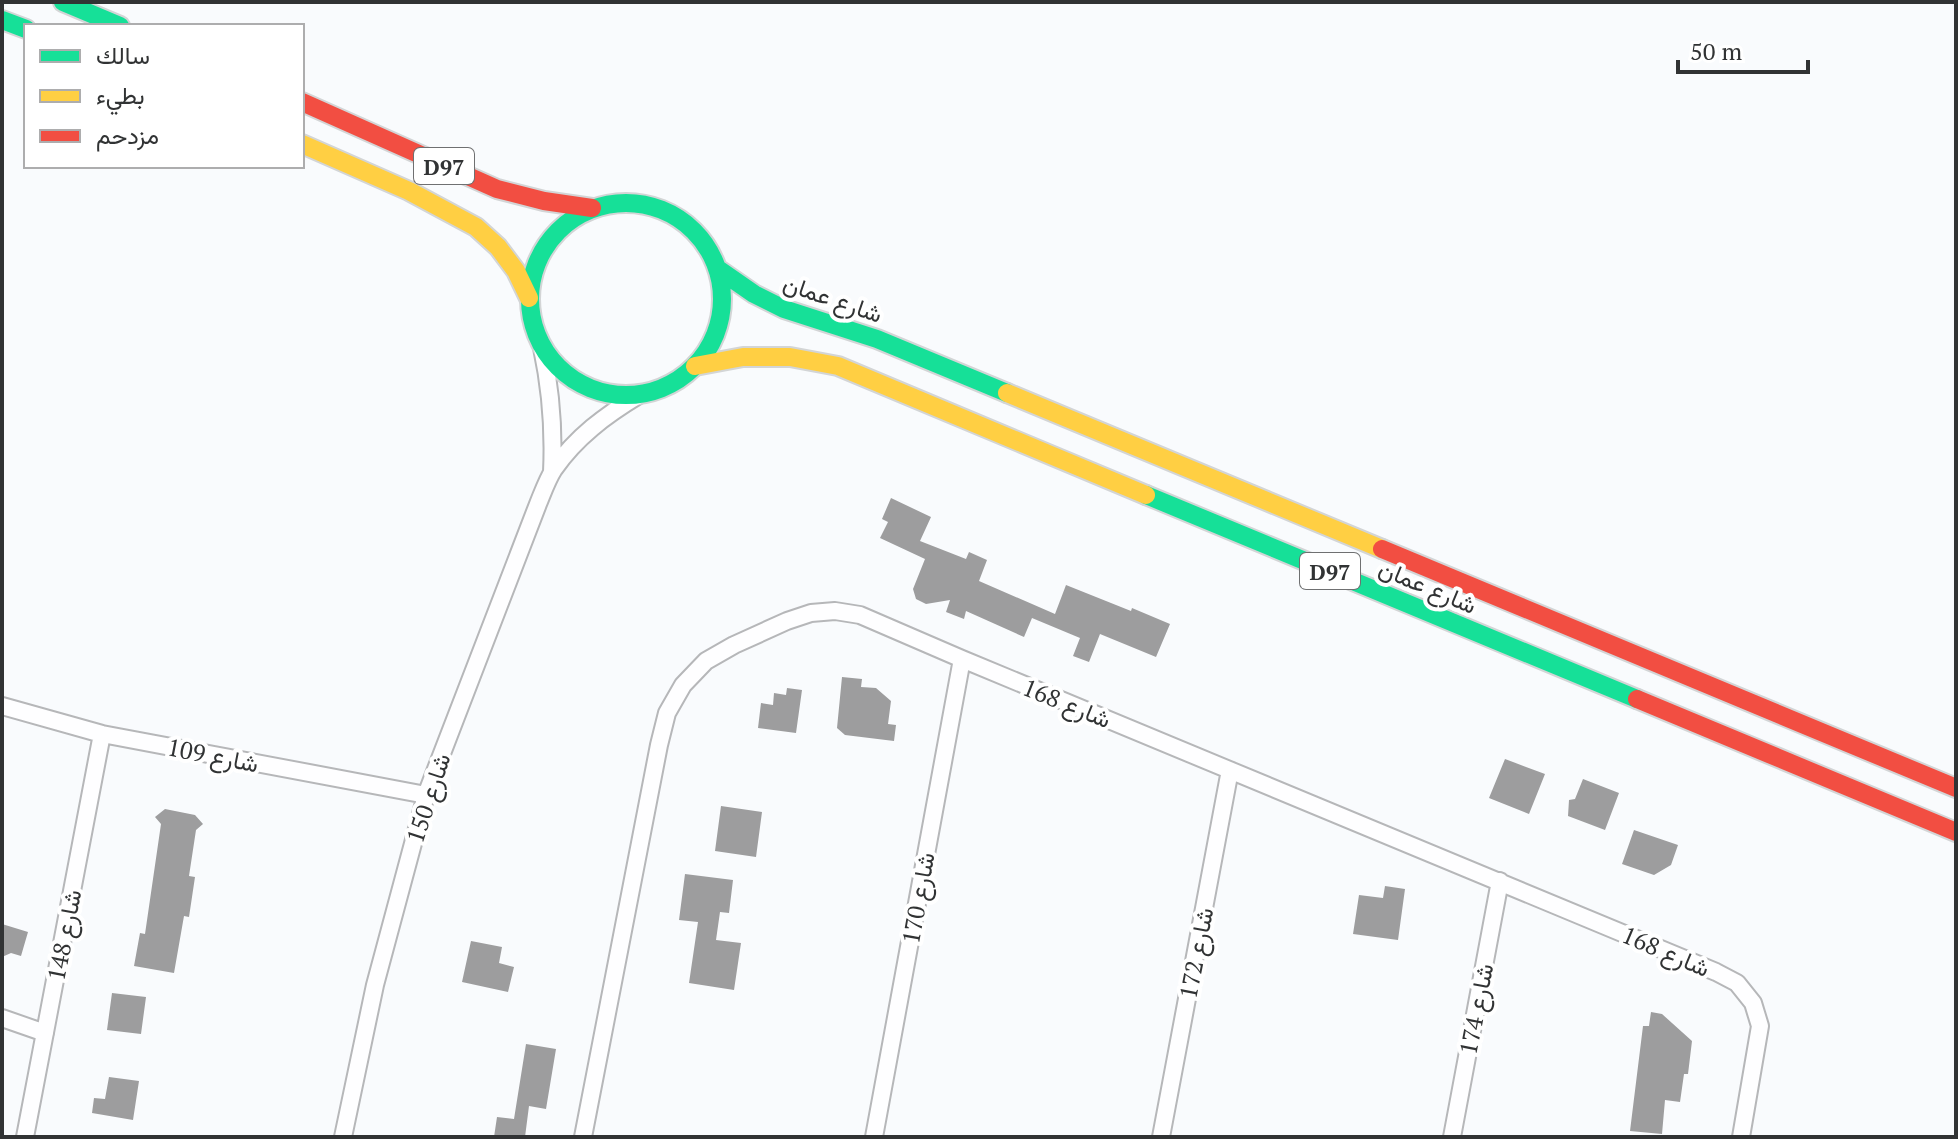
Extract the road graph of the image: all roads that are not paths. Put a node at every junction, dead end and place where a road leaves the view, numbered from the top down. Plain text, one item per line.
1 (63, 2) edge
2 (2, 20) edge
3 (115, 24) edge
4 (24, 28) edge
5 (304, 103) edge
6 (304, 145) edge
7 (592, 208) junction
8 (718, 269) junction
9 (529, 298) junction
10 (542, 348) junction
11 (695, 366) junction
12 (639, 395) junction
13 (552, 472) junction
14 (962, 659) junction
15 (2, 706) edge
16 (102, 734) junction
17 (1230, 770) junction
18 (1956, 788) edge
19 (426, 795) junction
20 (1956, 832) edge
21 (1500, 881) junction
22 (2, 1018) edge
23 (45, 1033) junction
24 (25, 1137) edge
25 (343, 1137) edge
26 (583, 1137) edge
27 (874, 1137) edge
28 (1161, 1137) edge
29 (1452, 1137) edge
30 (1741, 1137) edge

1 - 3 main road
2 - 4 main road
5 - 7 main road, D97
6 - 9 main road, D97
7 - 8 main road
7 - 9 main road
8 - 11 main road
8 - 18 main road, شارع عمان / D97
9 - 10 main road
10 - 12 main road
10 - 13 street, شارع 150
11 - 12 main road
11 - 20 main road, شارع عمان / D97
12 - 13 street, شارع 150
13 - 19 street, شارع 150
14 - 17 street, شارع 168
14 - 26 street, شارع 168
14 - 27 street, شارع 170
15 - 16 street, شارع 109
16 - 19 street, شارع 109
16 - 23 street, شارع 148
17 - 21 street, شارع 168
17 - 28 street, شارع 172
19 - 25 street, شارع 150
21 - 29 street, شارع 174
21 - 30 street, شارع 168
22 - 23 street
23 - 24 street, شارع 148

